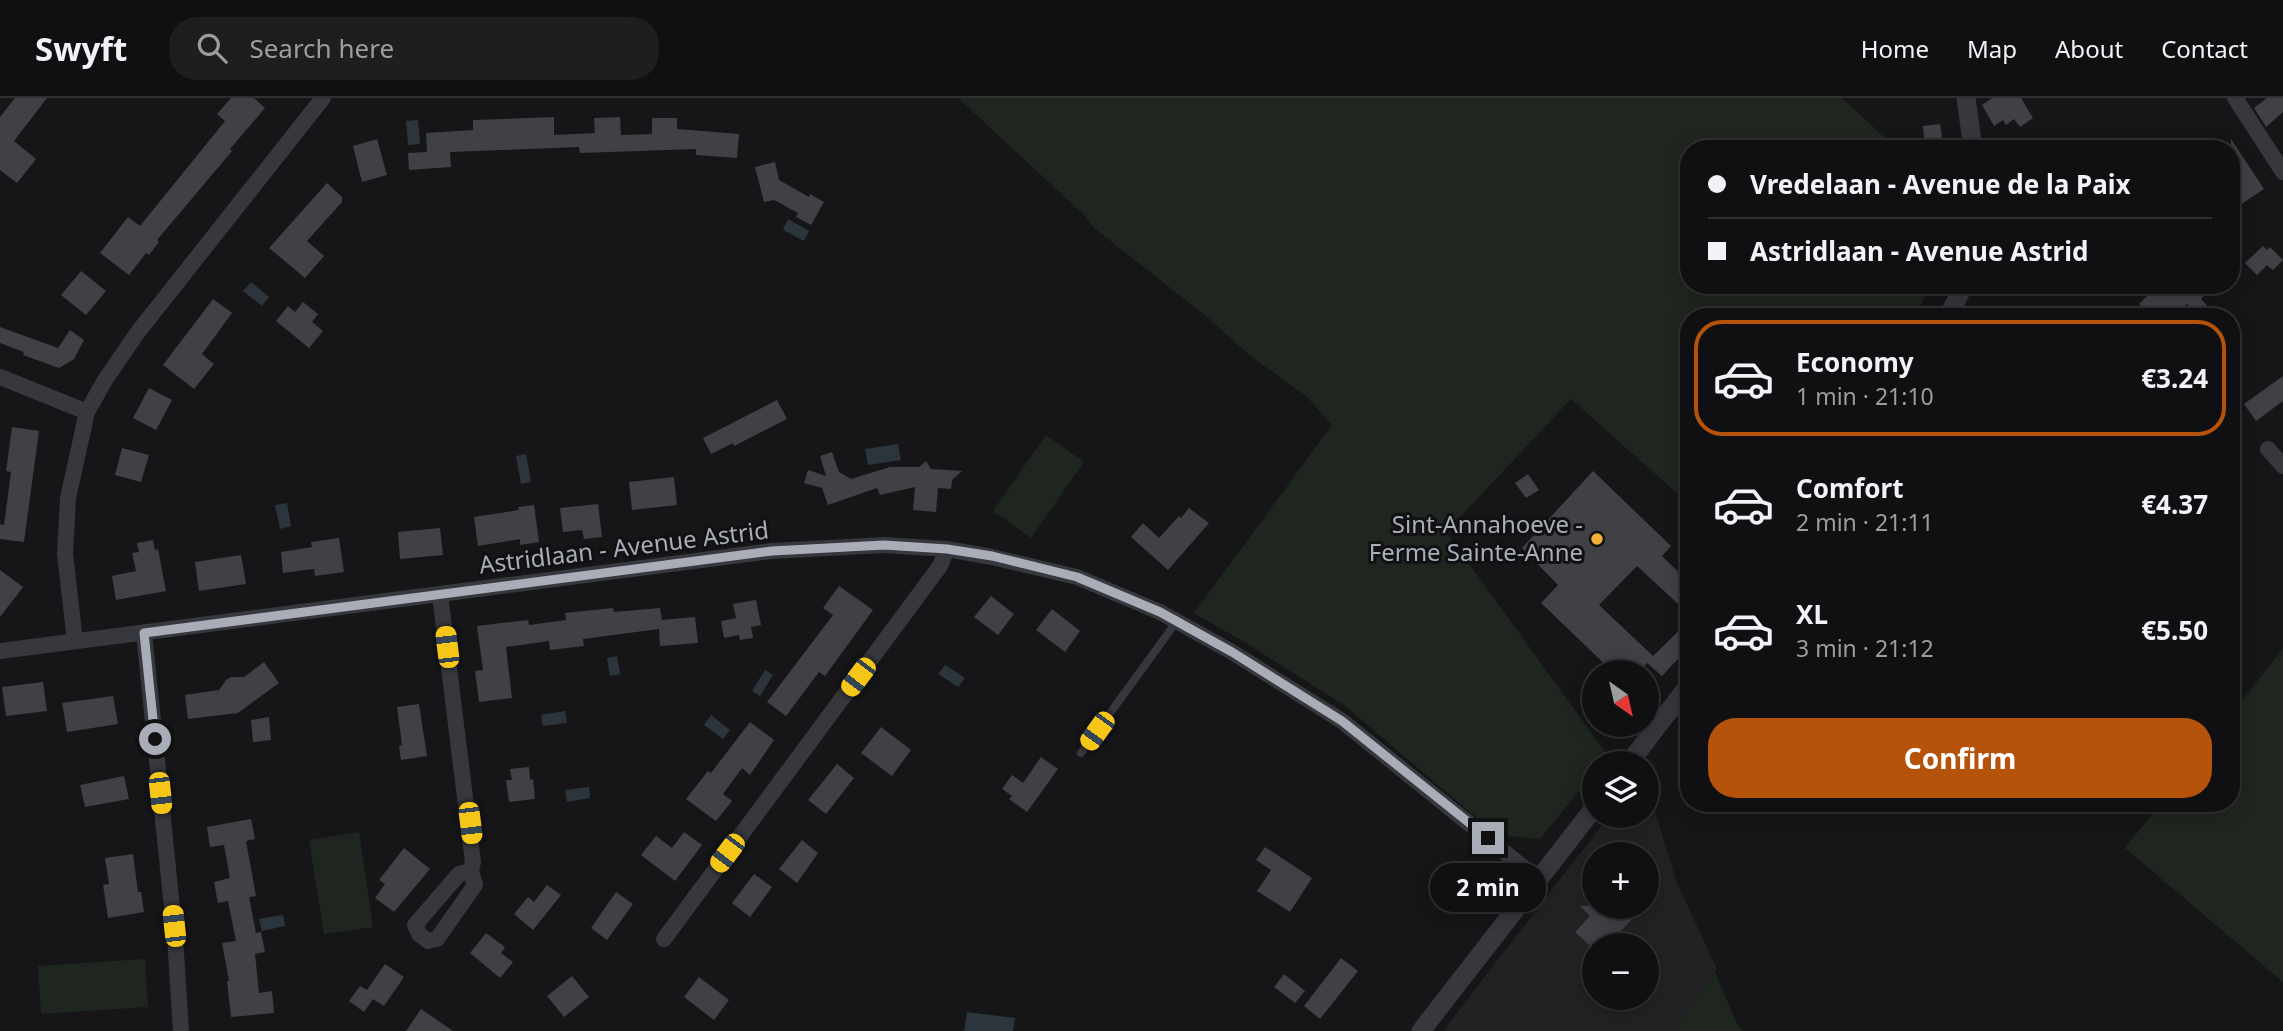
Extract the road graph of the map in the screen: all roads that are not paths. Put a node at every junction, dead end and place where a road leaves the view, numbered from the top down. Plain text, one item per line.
1 (323, 98) edge
2 (1966, 98) edge
3 (2235, 98) edge
4 (1972, 140) edge
5 (2283, 172) edge
6 (0, 377) edge
7 (87, 412) junction
8 (2269, 449) dead end
9 (2283, 466) edge
10 (947, 549) junction
11 (440, 595) junction
12 (1177, 621) junction
13 (144, 633) junction
14 (75, 641) junction
15 (0, 651) edge
16 (1680, 697) edge
17 (1638, 751) edge
18 (1082, 753) dead end
19 (1582, 824) edge
20 (471, 871) dead end
21 (1539, 880) junction
22 (664, 939) dead end
23 (181, 1031) edge
24 (1420, 1031) edge

1 - 7 street
2 - 4 street
3 - 5 street
6 - 7 street
7 - 14 street
8 - 9 street
10 - 11 street, Astridlaan - Avenue Astrid
10 - 12 street, Astridlaan - Avenue Astrid
10 - 22 street
11 - 13 street, Astridlaan - Avenue Astrid
11 - 20 street
12 - 18 lane
12 - 21 street, Astridlaan - Avenue Astrid
13 - 14 street, Astridlaan - Avenue Astrid
13 - 23 street
14 - 15 street, Astridlaan - Avenue Astrid
16 - 17 street
19 - 21 street
21 - 24 street

